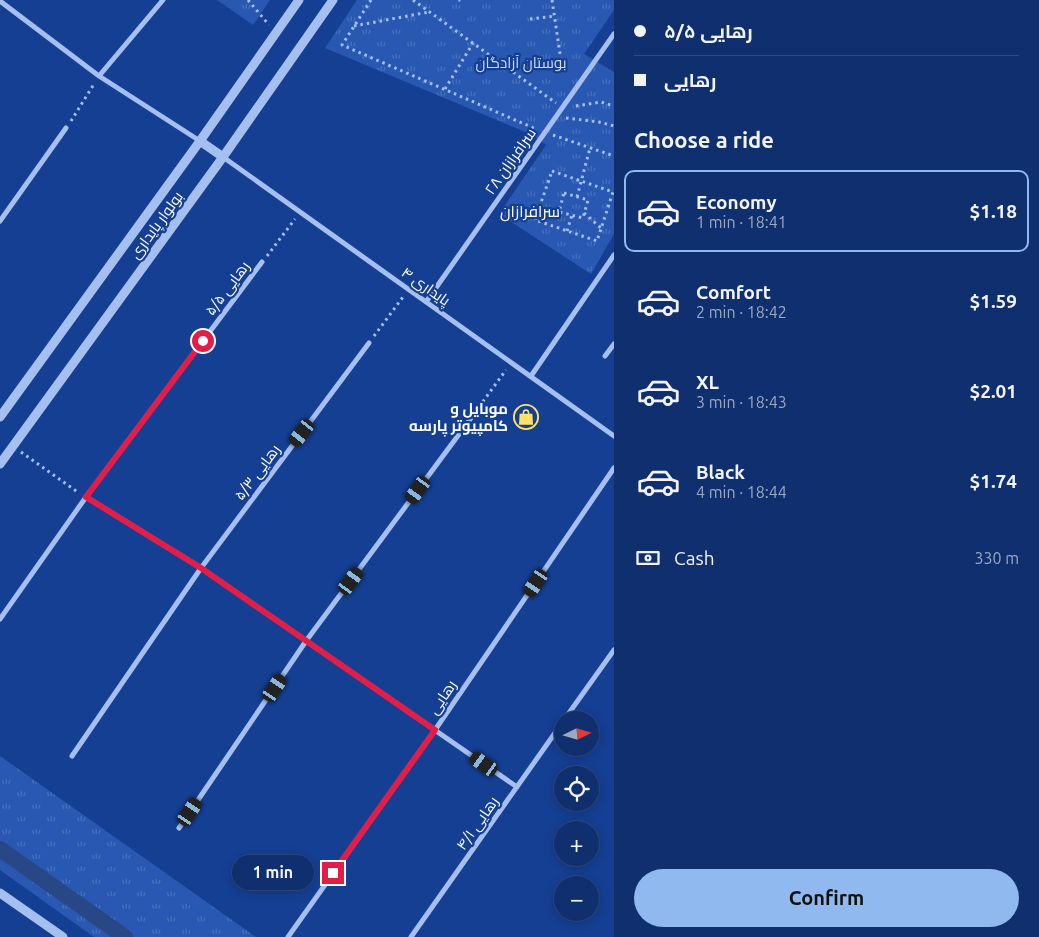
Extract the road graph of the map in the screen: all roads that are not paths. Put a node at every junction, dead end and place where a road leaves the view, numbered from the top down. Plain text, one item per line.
1 (0, 0) edge
2 (163, 0) edge
3 (299, 0) edge
4 (333, 0) edge
5 (614, 34) edge
6 (100, 76) junction
7 (66, 128) road end
8 (200, 141) junction
9 (223, 157) junction
10 (0, 221) edge
11 (614, 254) edge
12 (262, 262) road end
13 (426, 302) junction
14 (369, 343) road end
15 (614, 344) edge
16 (605, 356) dead end
17 (531, 376) junction
18 (474, 414) road end
19 (0, 417) edge
20 (614, 436) edge
21 (0, 464) edge
22 (614, 468) edge
23 (86, 497) junction
24 (201, 568) junction
25 (0, 619) edge
26 (306, 641) junction
27 (614, 650) edge
28 (570, 711) edge
29 (435, 730) junction
30 (554, 734) edge
31 (72, 756) dead end
32 (517, 787) junction
33 (179, 828) dead end
34 (0, 893) edge
35 (63, 937) edge
36 (288, 937) edge
37 (411, 937) edge

1 - 6 street
2 - 6 street
3 - 8 street, بولوار پایداری
4 - 9 street, بولوار پایداری
5 - 13 street, سرافرازان ۲۸
6 - 8 street
7 - 10 street
8 - 9 street
8 - 19 street, بولوار پایداری
9 - 13 street, پایداری ۴
9 - 21 street, بولوار پایداری
11 - 17 street
12 - 23 street, رهایی ۵/۵
13 - 17 street, پایداری ۴
14 - 24 street, رهایی ۵/۳
15 - 16 street
17 - 20 street, پایداری ۴
18 - 26 street
22 - 29 street, رهایی
23 - 24 street
23 - 25 street, رهایی ۵/۵
24 - 26 street
24 - 31 street, رهایی ۵/۳
26 - 29 street
26 - 33 street
27 - 28 street, رهایی ۴/۱
29 - 32 street
29 - 36 street, رهایی
30 - 32 street, رهایی ۴/۱
32 - 37 street, رهایی ۴/۱
34 - 35 street

